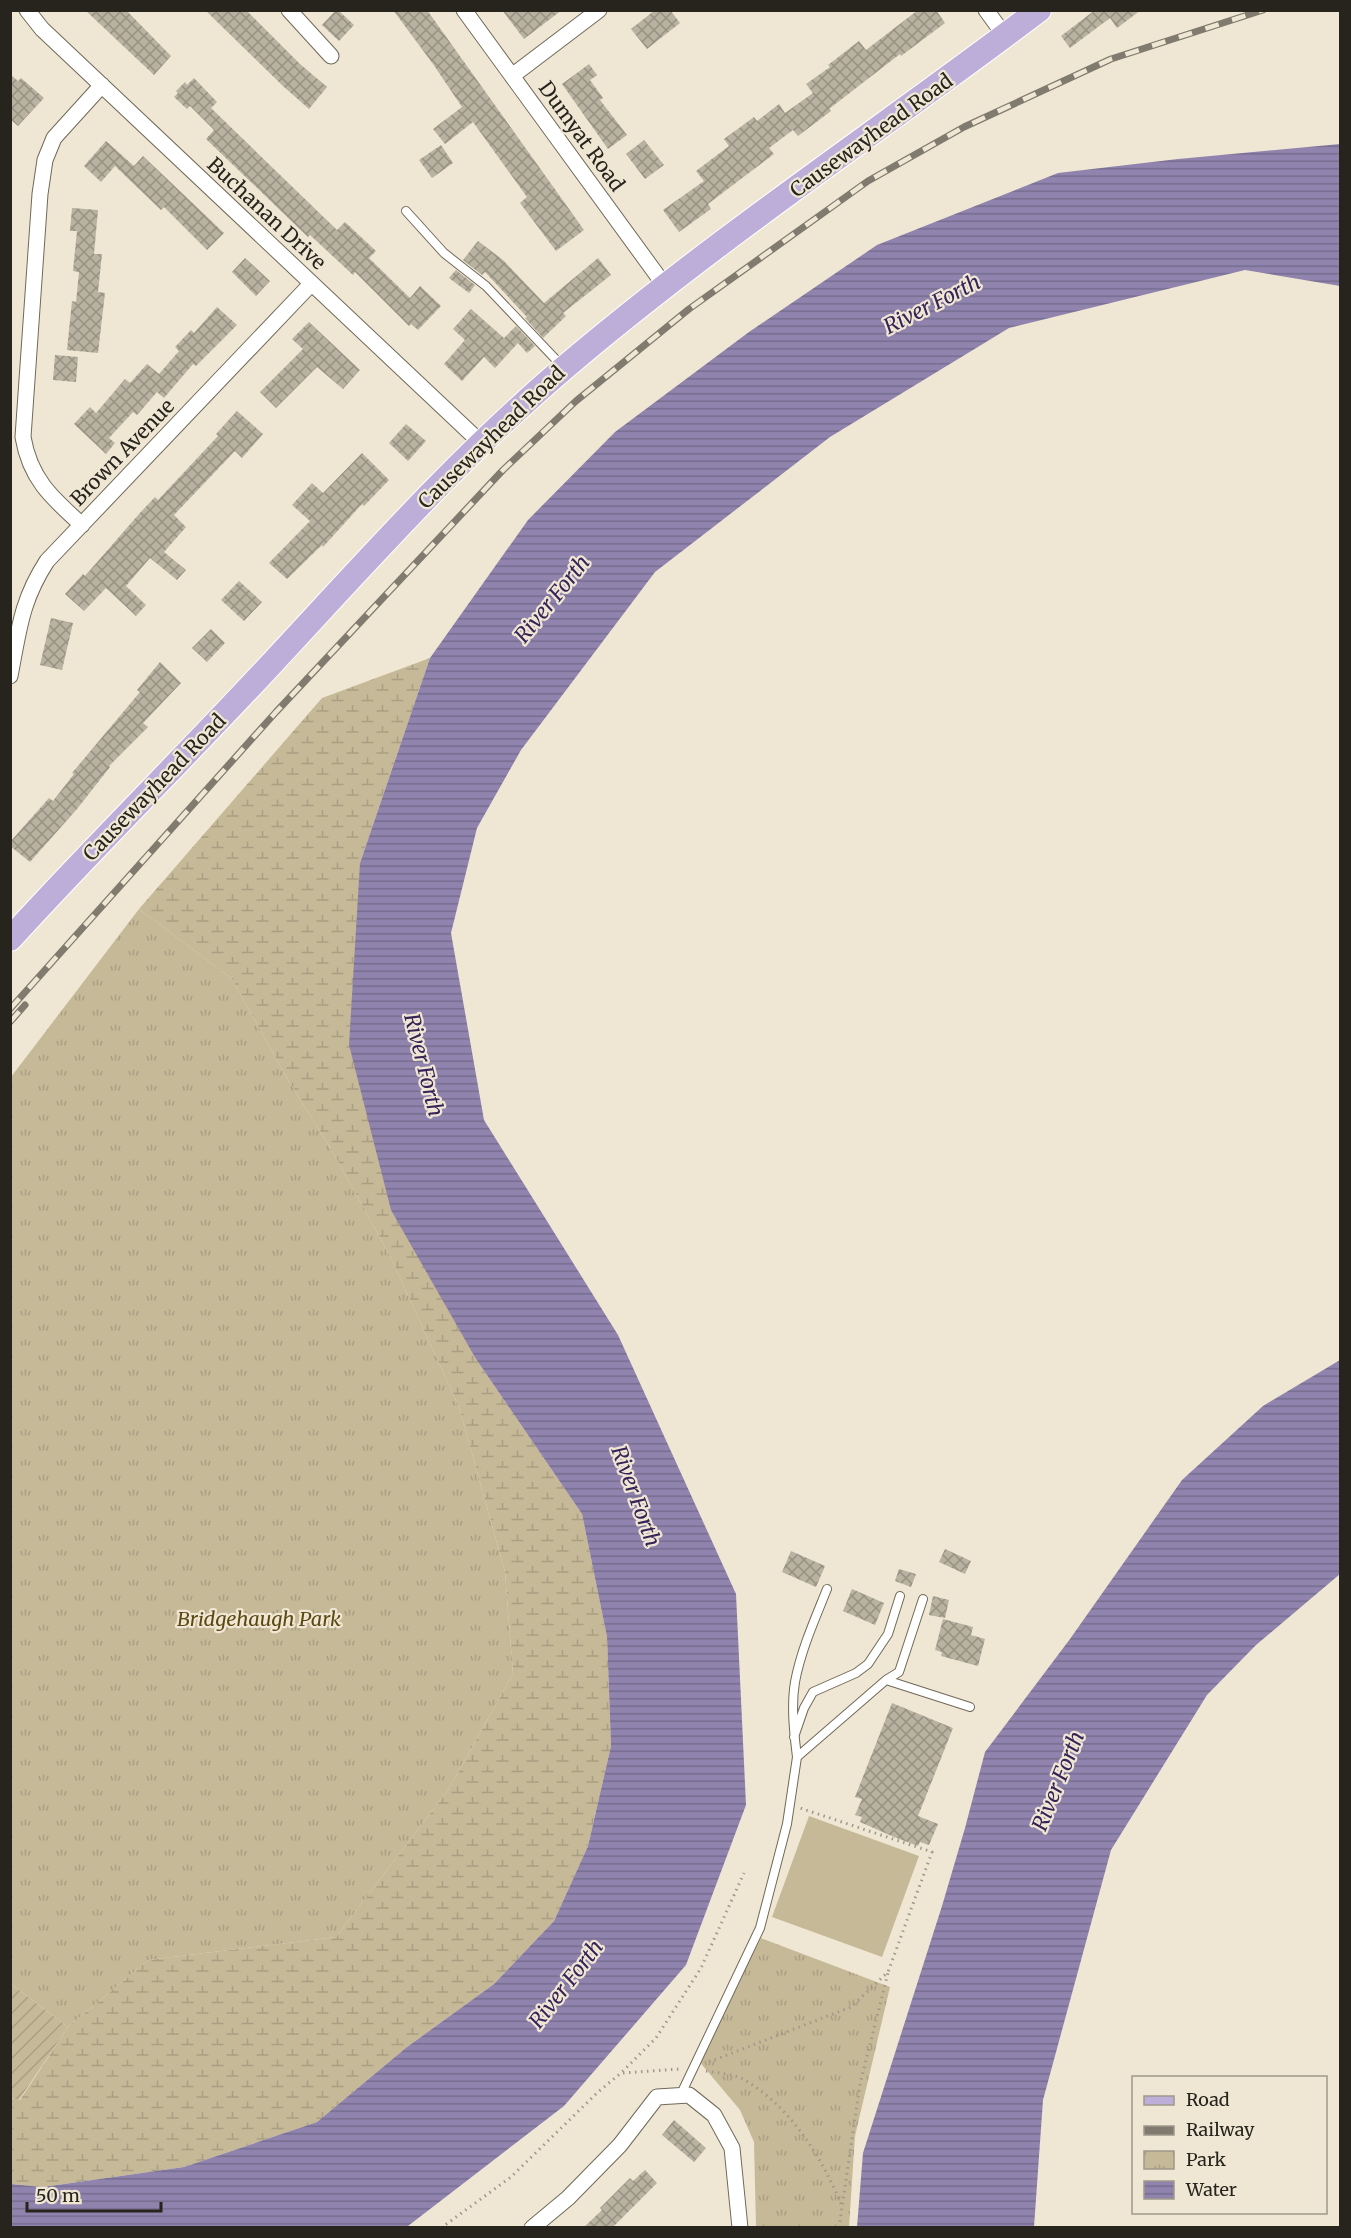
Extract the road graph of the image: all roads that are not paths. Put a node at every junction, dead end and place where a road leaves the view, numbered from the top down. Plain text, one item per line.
1 (27, 10) edge
2 (464, 10) edge
3 (599, 10) edge
4 (986, 10) edge
5 (1039, 10) edge
6 (296, 15) edge
7 (1005, 36) junction
8 (332, 56) dead end
9 (512, 76) junction
10 (102, 86) junction
11 (406, 211) dead end
12 (312, 284) junction
13 (665, 286) junction
14 (564, 368) junction
15 (480, 442) junction
16 (82, 525) junction
17 (10, 676) edge
18 (10, 939) edge
19 (827, 1589) dead end
20 (900, 1596) dead end
21 (923, 1599) dead end
22 (886, 1680) junction
23 (970, 1707) dead end
24 (794, 1737) junction
25 (796, 1757) junction
26 (681, 2094) junction
27 (532, 2228) edge
28 (740, 2228) edge

1 - 10 street, Buchanan Drive
2 - 9 street, Dumyat Road
3 - 9 street
4 - 7 street
5 - 7 main road, Causewayhead Road
6 - 8 street
7 - 13 main road, Causewayhead Road
9 - 13 street, Dumyat Road
10 - 12 street, Buchanan Drive
10 - 16 street
11 - 14 lane
12 - 15 street, Buchanan Drive
12 - 16 street, Brown Avenue
13 - 14 main road, Causewayhead Road
14 - 15 main road, Causewayhead Road
15 - 18 main road, Causewayhead Road
16 - 17 street, Brown Avenue
19 - 24 lane
20 - 24 lane
21 - 22 lane
22 - 23 lane
22 - 25 lane
24 - 25 lane
25 - 26 lane
26 - 27 street
26 - 28 street

